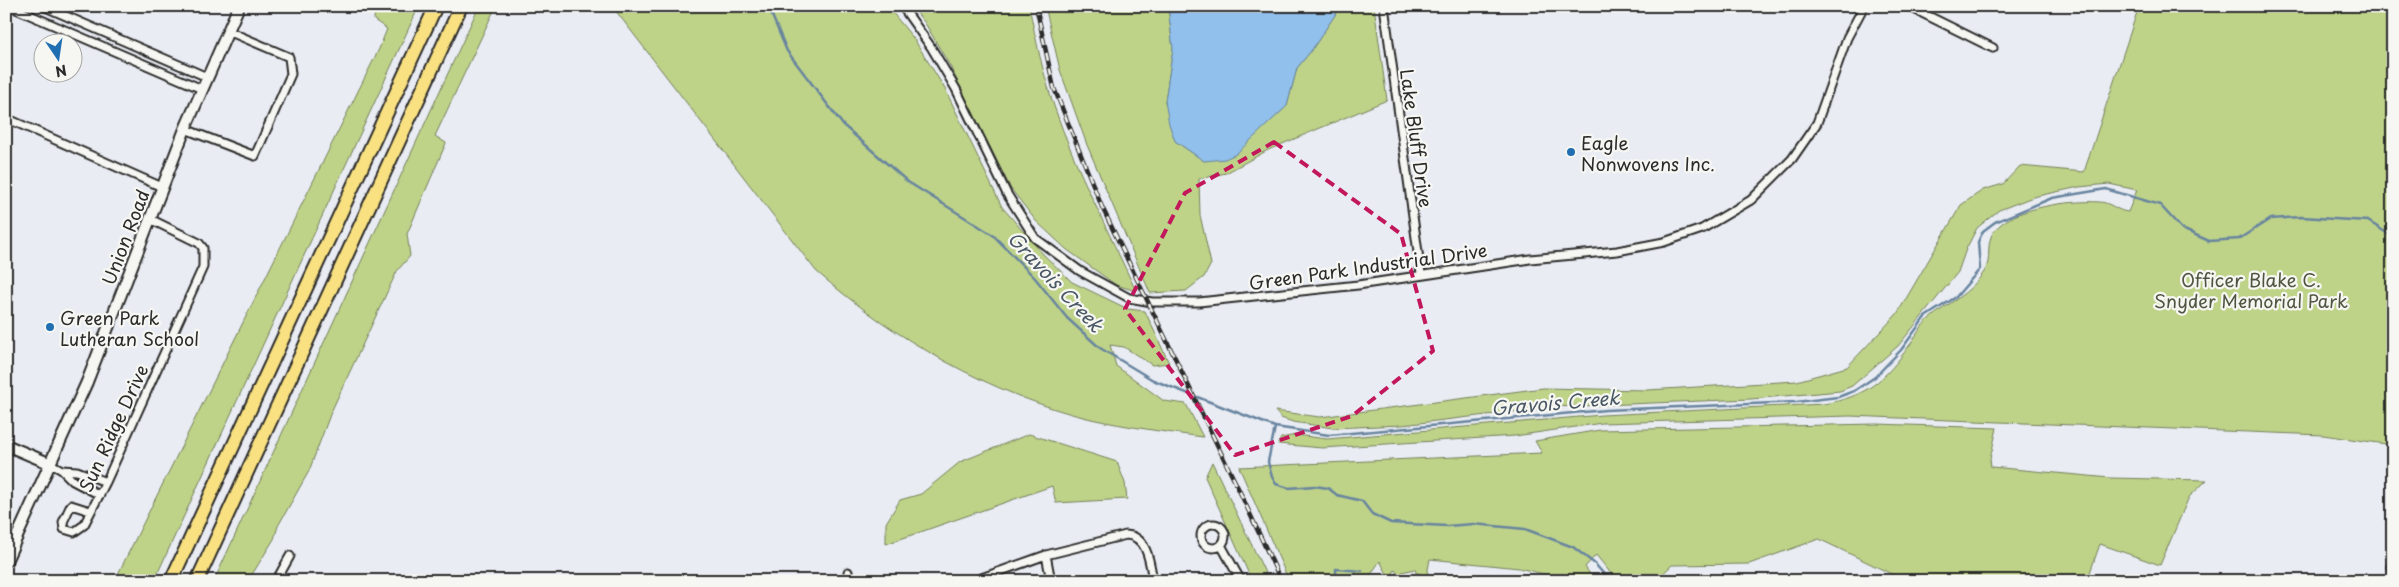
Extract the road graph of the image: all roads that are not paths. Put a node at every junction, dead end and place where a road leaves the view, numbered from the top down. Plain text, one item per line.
1 (10, 6) edge
2 (43, 6) edge
3 (239, 6) edge
4 (436, 6) edge
5 (462, 6) edge
6 (902, 6) edge
7 (1384, 6) edge
8 (1864, 6) edge
9 (1908, 6) edge
10 (228, 31) junction
11 (1993, 48) dead end
12 (207, 77) junction
13 (202, 89) junction
14 (6, 118) edge
15 (185, 129) junction
16 (162, 187) junction
17 (150, 219) junction
18 (1421, 274) junction
19 (6, 445) edge
20 (51, 464) junction
21 (62, 470) junction
22 (106, 482) junction
23 (100, 495) junction
24 (90, 511) dead end
25 (1221, 545) dead end
26 (1046, 555) junction
27 (290, 556) dead end
28 (2393, 560) edge
29 (6, 561) edge
30 (848, 572) dead end
31 (2393, 572) edge
32 (171, 581) edge
33 (197, 581) edge
34 (276, 581) edge
35 (850, 581) edge
36 (974, 581) edge
37 (1051, 581) edge
38 (1153, 581) edge
39 (1240, 581) edge

1 - 13 street
2 - 12 street
3 - 10 main road, Union Road
4 - 32 highway
5 - 33 highway
6 - 18 street, Green Park Industrial Drive
7 - 18 street, Lake Bluff Drive
8 - 18 street, Green Park Industrial Drive
9 - 11 street
10 - 12 main road, Union Road
10 - 15 street
12 - 13 main road, Union Road
13 - 15 main road, Union Road
14 - 16 street
15 - 16 main road, Union Road
16 - 17 main road, Union Road
17 - 20 main road, Union Road
17 - 22 street, Sun Ridge Drive
19 - 20 main road
20 - 21 street
20 - 29 main road, Union Road
21 - 22 street
21 - 23 street
22 - 23 street, Sun Ridge Drive
23 - 24 street, Sun Ridge Drive
25 - 39 street
26 - 36 street
26 - 37 street
26 - 38 street
27 - 34 street
28 - 31 street
30 - 35 street

